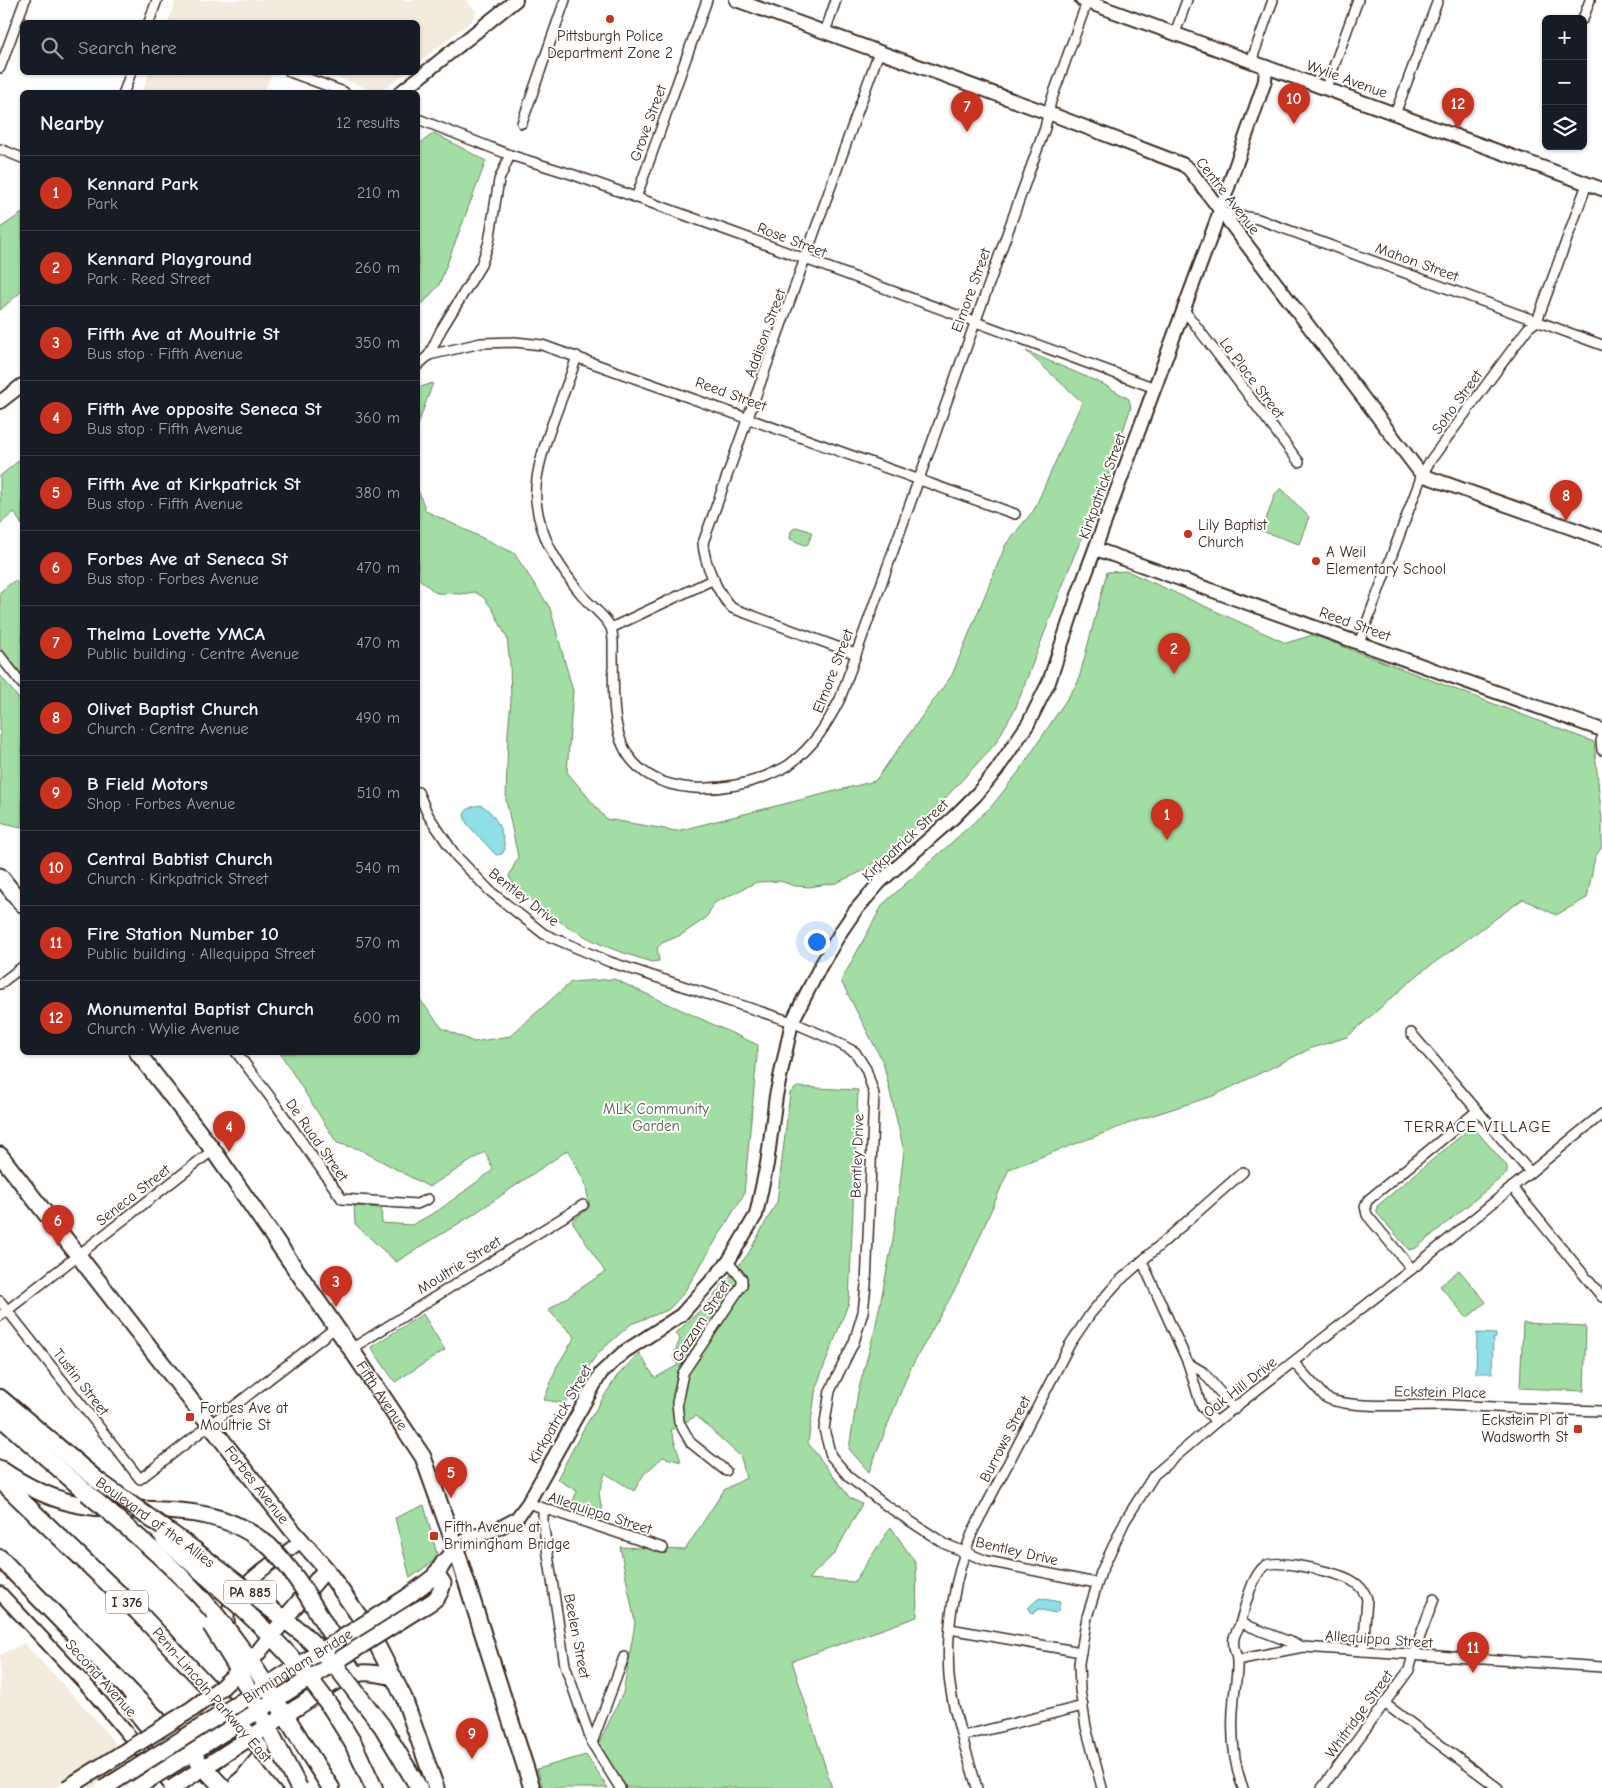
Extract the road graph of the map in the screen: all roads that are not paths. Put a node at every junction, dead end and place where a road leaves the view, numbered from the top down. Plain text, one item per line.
1 (25, 0) edge
2 (157, 0) edge
3 (517, 0) edge
4 (565, 0) edge
5 (707, 0) edge
6 (736, 0) edge
7 (836, 0) edge
8 (1187, 0) edge
9 (1273, 0) edge
10 (1358, 0) edge
11 (1438, 0) edge
12 (1590, 0) edge
13 (1092, 2) edge
14 (1584, 15) edge
15 (150, 20) edge
16 (825, 32) junction
17 (1175, 33) junction
18 (879, 52) junction
19 (1251, 62) junction
20 (1266, 67) junction
21 (0, 68) edge
22 (130, 75) edge
23 (298, 75) edge
24 (1326, 88) junction
25 (125, 90) edge
26 (339, 90) edge
27 (404, 90) edge
28 (1048, 113) junction
29 (1395, 114) junction
30 (420, 121) edge
31 (522, 123) dead end
32 (0, 150) edge
33 (510, 155) junction
34 (20, 157) edge
35 (1588, 184) junction
36 (1602, 189) edge
37 (636, 198) junction
38 (1220, 212) junction
39 (806, 260) junction
40 (1184, 310) junction
41 (1537, 321) junction
42 (975, 322) junction
43 (1602, 345) edge
44 (429, 355) junction
45 (577, 356) junction
46 (420, 363) edge
47 (20, 387) edge
48 (1155, 388) junction
49 (0, 402) edge
50 (749, 418) junction
51 (1299, 462) dead end
52 (1422, 475) junction
53 (918, 478) junction
54 (1015, 514) dead end
55 (1602, 539) edge
56 (1096, 549) junction
57 (714, 579) junction
58 (611, 628) junction
59 (1359, 643) junction
60 (856, 654) junction
61 (0, 656) edge
62 (20, 681) edge
63 (1602, 730) edge
64 (1602, 738) edge
65 (1602, 750) edge
66 (420, 797) edge
67 (420, 805) edge
68 (428, 815) junction
69 (0, 876) edge
70 (20, 901) edge
71 (20, 969) edge
72 (0, 984) edge
73 (792, 1022) junction
74 (1412, 1033) dead end
75 (139, 1055) edge
76 (238, 1055) edge
77 (1477, 1111) junction
78 (1602, 1114) edge
79 (213, 1150) junction
80 (0, 1155) edge
81 (1243, 1172) dead end
82 (1530, 1172) junction
83 (1512, 1187) junction
84 (428, 1198) dead end
85 (583, 1205) dead end
86 (78, 1256) junction
87 (1142, 1261) junction
88 (728, 1262) junction
89 (1412, 1269) junction
90 (1602, 1297) edge
91 (0, 1301) edge
92 (4, 1314) edge
93 (335, 1328) junction
94 (351, 1349) junction
95 (1188, 1363) junction
96 (1294, 1363) junction
97 (0, 1398) edge
98 (1234, 1409) junction
99 (1602, 1412) edge
100 (0, 1417) edge
101 (1216, 1422) junction
102 (210, 1425) junction
103 (0, 1469) edge
104 (726, 1471) dead end
105 (0, 1480) edge
106 (92, 1486) junction
107 (528, 1504) junction
108 (543, 1509) junction
109 (301, 1541) junction
110 (151, 1548) junction
111 (663, 1548) dead end
112 (456, 1549) junction
113 (964, 1553) junction
114 (0, 1558) edge
115 (326, 1569) junction
116 (436, 1573) junction
117 (1096, 1583) junction
118 (0, 1594) edge
119 (1434, 1599) dead end
120 (43, 1602) junction
121 (1241, 1623) junction
122 (950, 1629) junction
123 (1303, 1648) junction
124 (1363, 1651) junction
125 (1081, 1652) junction
126 (1413, 1655) junction
127 (624, 1657) dead end
128 (1237, 1660) junction
129 (1602, 1667) edge
130 (394, 1677) junction
131 (1384, 1703) junction
132 (1083, 1706) junction
133 (382, 1726) junction
134 (963, 1736) junction
135 (592, 1743) junction
136 (67, 1788) edge
137 (104, 1788) edge
138 (136, 1788) edge
139 (172, 1788) edge
140 (197, 1788) edge
141 (208, 1788) edge
142 (223, 1788) edge
143 (292, 1788) edge
144 (299, 1788) edge
145 (331, 1788) edge
146 (374, 1788) edge
147 (419, 1788) edge
148 (436, 1788) edge
149 (532, 1788) edge
150 (620, 1788) edge
151 (977, 1788) edge
152 (1102, 1788) edge
153 (1243, 1788) edge
154 (1322, 1788) edge
155 (1498, 1788) edge

1 - 21 street
2 - 15 street
3 - 27 street
4 - 31 street
5 - 37 street, Grove Street
6 - 16 street, Centre Avenue
7 - 16 street
8 - 17 street
9 - 19 street
10 - 24 street
11 - 29 street
12 - 14 street
13 - 17 street, Wylie Avenue
13 - 28 street, Elmore Street
16 - 18 street, Centre Avenue
17 - 19 street, Wylie Avenue
18 - 28 street, Centre Avenue
18 - 39 street, Addison Street
19 - 20 street, Wylie Avenue
20 - 24 street, Wylie Avenue
20 - 38 street, Kirkpatrick Street
22 - 25 street
23 - 26 street
24 - 29 street, Wylie Avenue
28 - 38 street, Centre Avenue
28 - 42 street, Elmore Street
29 - 35 street, Wylie Avenue
30 - 33 street, Rose Street
32 - 34 street
33 - 37 street, Rose Street
33 - 44 street
35 - 36 street, Wylie Avenue
35 - 41 street, Soho Street
37 - 39 street, Rose Street
38 - 40 street, Kirkpatrick Street
38 - 41 street, Mahon Street
38 - 52 street, Centre Avenue
39 - 42 street, Rose Street
39 - 50 street, Addison Street
40 - 48 street, Kirkpatrick Street
40 - 51 street, La Place Street
41 - 43 street, Mahon Street
41 - 52 street, Soho Street
42 - 48 street, Rose Street
42 - 53 street, Elmore Street
44 - 45 street, Reed Street
44 - 46 street
45 - 50 street, Reed Street
45 - 58 street
47 - 49 street
48 - 56 street, Kirkpatrick Street
50 - 53 street, Reed Street
50 - 57 street, Addison Street
52 - 55 street
52 - 59 street, Soho Street
53 - 54 street, Reed Street
53 - 60 street, Elmore Street
56 - 59 street, Reed Street
56 - 73 street, Kirkpatrick Street
57 - 58 street
57 - 60 street, Addison Street
58 - 60 street, Elmore Street
59 - 63 street, Reed Street
61 - 62 street
64 - 65 street
66 - 68 street, Bentley Drive
67 - 68 street, Bentley Drive
68 - 73 street, Bentley Drive
69 - 70 main road
71 - 72 street
73 - 88 street, Kirkpatrick Street
73 - 113 street, Bentley Drive
74 - 77 street
75 - 79 main road, Fifth Avenue
76 - 84 street, De Ruad Street
77 - 82 street
77 - 89 street
78 - 82 street, Oak Hill Drive
79 - 86 street, Seneca Street
79 - 93 main road, Fifth Avenue
80 - 86 main road, Forbes Avenue
81 - 87 street, Burrows Street
82 - 83 street, Oak Hill Drive
83 - 89 street, Oak Hill Drive
83 - 90 street
85 - 94 street, Moultrie Street
86 - 92 street, Seneca Street
86 - 102 main road, Forbes Avenue
87 - 95 street
87 - 113 street, Burrows Street
88 - 104 street, Gazzam Street
88 - 107 street, Kirkpatrick Street
89 - 96 street, Oak Hill Drive
91 - 92 street, Tustin Street
92 - 102 street, Tustin Street
93 - 94 main road, Fifth Avenue
93 - 102 street
94 - 112 main road, Fifth Avenue
95 - 98 street
95 - 101 street
96 - 98 street, Oak Hill Drive
96 - 99 street, Eckstein Place
97 - 106 highway, Boulevard of the Allies / PA 885
98 - 101 street, Oak Hill Drive
100 - 106 highway, Boulevard of the Allies / PA 885
101 - 117 street, Oak Hill Drive
102 - 109 main road, Forbes Avenue
103 - 133 highway, bridge
105 - 143 highway, Penn-Lincoln Parkway East / I 376, bridge
106 - 110 highway, Boulevard of the Allies / PA 885, bridge
106 - 133 highway, Boulevard of the Allies / PA 885, bridge
106 - 146 highway, bridge
107 - 108 street, Allequippa Street
107 - 112 street, Kirkpatrick Street
108 - 111 street, Allequippa Street
108 - 135 street, Beelen Street
109 - 115 main road, Forbes Avenue
109 - 141 street
110 - 144 highway, bridge
110 - 145 highway, Boulevard of the Allies / PA 885, bridge
112 - 116 main road, Birmingham Bridge
112 - 149 main road, Fifth Avenue
113 - 117 street, Bentley Drive
113 - 122 street, Burrows Street
114 - 120 highway
115 - 130 main road, Forbes Avenue
115 - 136 main road, bridge
116 - 137 main road, Birmingham Bridge, bridge
116 - 138 main road, Birmingham Bridge, bridge
117 - 125 street, Oak Hill Drive
118 - 139 street, Second Avenue
119 - 126 street, Whitridge Street
120 - 140 highway
120 - 142 highway, bridge
121 - 123 street, Allequippa Street
121 - 124 street
121 - 128 street
122 - 125 street
122 - 134 street, Burrows Street
123 - 124 street, Allequippa Street
123 - 128 street, Allequippa Street
124 - 126 street, Allequippa Street
125 - 132 street, Oak Hill Drive
126 - 129 street, Allequippa Street
126 - 131 street, Whitridge Street
127 - 135 street
128 - 153 street
130 - 139 main road, bridge
130 - 148 main road, Forbes Avenue
131 - 154 street, Whitridge Street
131 - 155 street
132 - 134 street
132 - 152 street, Oak Hill Drive
133 - 147 highway, Boulevard of the Allies / PA 885
134 - 151 street, Burrows Street
135 - 150 street, Beelen Street

